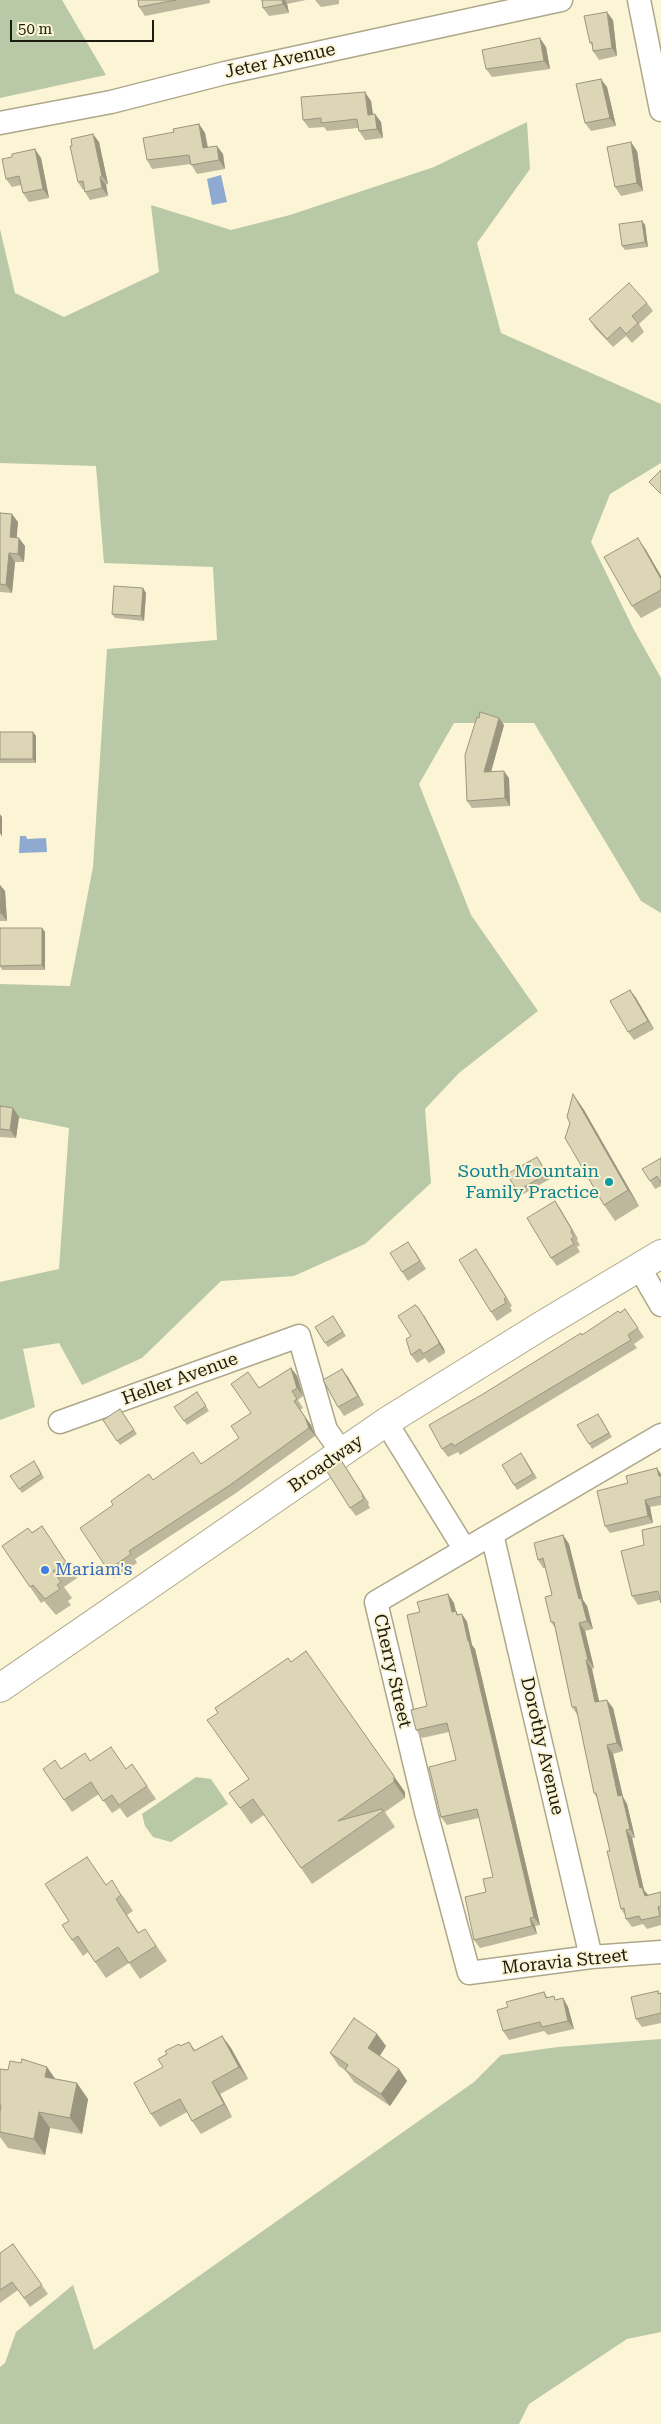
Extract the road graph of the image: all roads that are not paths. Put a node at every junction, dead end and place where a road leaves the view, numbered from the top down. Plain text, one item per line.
1 (560, 0) edge
2 (639, 0) edge
3 (661, 110) edge
4 (0, 123) edge
5 (650, 1261) edge
6 (661, 1306) edge
7 (60, 1422) dead end
8 (386, 1422) junction
9 (661, 1435) edge
10 (342, 1452) junction
11 (492, 1534) junction
12 (466, 1550) junction
13 (0, 1688) edge
14 (661, 1952) edge
15 (591, 1958) junction
16 (468, 1972) joint

1 - 4 street, Jeter Avenue
2 - 3 street
5 - 6 street
5 - 8 main road, Broadway
7 - 10 street, Heller Avenue
8 - 10 main road, Broadway
8 - 12 street
9 - 11 street, Cherry Street
10 - 13 main road, Broadway
11 - 12 street, Cherry Street
11 - 15 street, Dorothy Avenue
12 - 16 street, Cherry Street
14 - 15 street, Moravia Street
15 - 16 street, Moravia Street

